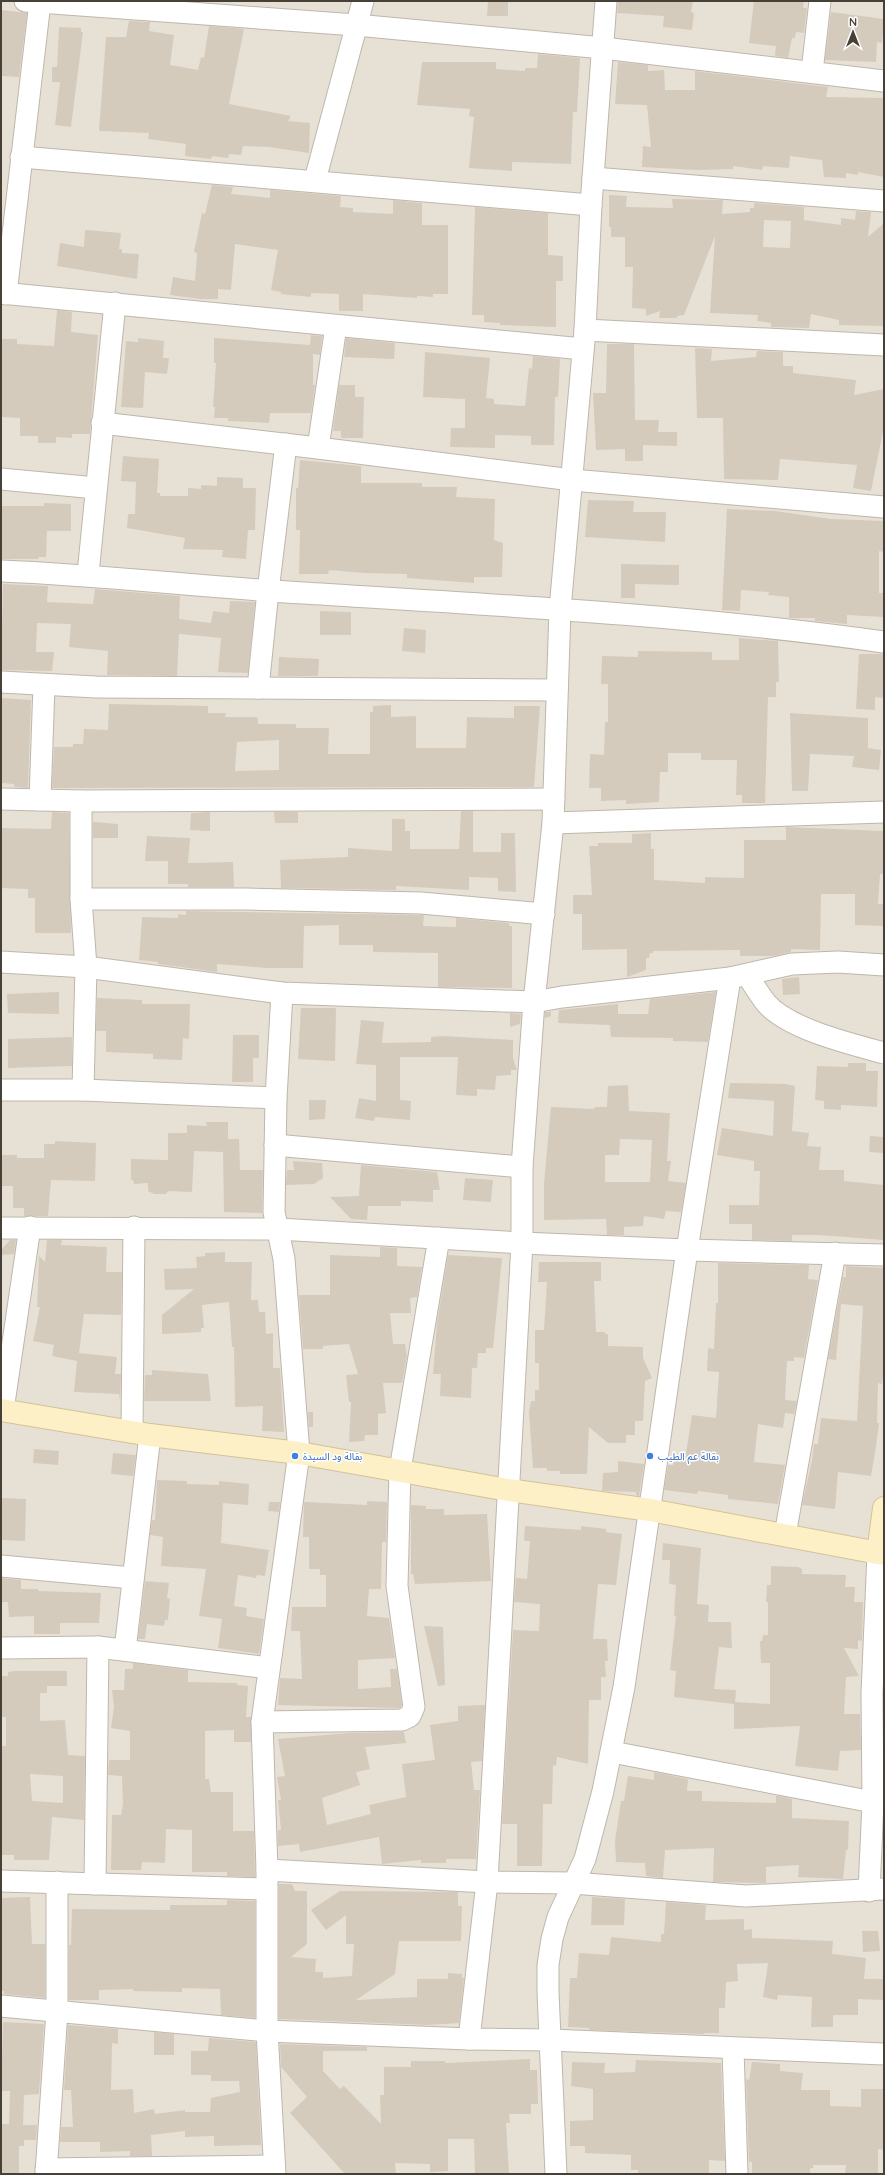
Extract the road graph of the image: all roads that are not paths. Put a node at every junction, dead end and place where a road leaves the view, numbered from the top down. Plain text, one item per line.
1 (363, 1) edge
2 (606, 1) edge
3 (820, 1) edge
4 (32, 2) edge
5 (356, 25) junction
6 (603, 48) junction
7 (812, 72) junction
8 (884, 81) edge
9 (21, 157) junction
10 (593, 178) junction
11 (315, 180) junction
12 (884, 201) edge
13 (591, 205) junction
14 (4, 293) edge
15 (115, 304) junction
16 (336, 326) junction
17 (584, 339) junction
18 (884, 345) edge
19 (102, 423) junction
20 (286, 444) junction
21 (318, 448) junction
22 (1, 479) edge
23 (572, 480) junction
24 (96, 488) junction
25 (884, 507) edge
26 (1, 571) edge
27 (88, 574) junction
28 (268, 591) junction
29 (560, 609) junction
30 (884, 642) edge
31 (1, 682) edge
32 (44, 684) junction
33 (258, 688) junction
34 (557, 690) junction
35 (1, 799) edge
36 (554, 799) junction
37 (40, 800) junction
38 (81, 801) junction
39 (884, 812) edge
40 (553, 823) junction
41 (81, 899) junction
42 (544, 914) junction
43 (1, 962) edge
44 (884, 965) edge
45 (86, 967) junction
46 (739, 976) junction
47 (282, 993) junction
48 (534, 1002) junction
49 (884, 1053) edge
50 (1, 1090) edge
51 (83, 1090) junction
52 (276, 1098) junction
53 (275, 1145) junction
54 (522, 1167) junction
55 (30, 1227) junction
56 (134, 1227) junction
57 (1, 1228) edge
58 (278, 1229) junction
59 (439, 1238) junction
60 (522, 1243) junction
61 (687, 1250) junction
62 (835, 1252) junction
63 (884, 1255) edge
64 (2, 1410) edge
65 (141, 1433) junction
66 (299, 1453) junction
67 (400, 1470) junction
68 (508, 1490) junction
69 (884, 1508) edge
70 (650, 1510) junction
71 (785, 1535) junction
72 (881, 1554) edge
73 (1, 1566) edge
74 (133, 1578) junction
75 (98, 1647) junction
76 (1, 1648) edge
77 (126, 1650) junction
78 (269, 1668) junction
79 (878, 1693) edge
80 (262, 1722) junction
81 (612, 1752) junction
82 (873, 1802) junction
83 (266, 1880) junction
84 (1, 1881) edge
85 (57, 1882) junction
86 (487, 1882) junction
87 (572, 1883) junction
88 (95, 1884) junction
89 (877, 1890) edge
90 (1, 2006) edge
91 (57, 2011) junction
92 (267, 2031) junction
93 (469, 2039) junction
94 (551, 2040) junction
95 (733, 2049) junction
96 (884, 2054) edge
97 (274, 2170) edge
98 (46, 2171) edge
99 (556, 2174) edge
100 (738, 2174) edge

1 - 5 street
2 - 6 street
3 - 7 street
4 - 5 street
4 - 9 street
5 - 6 street
5 - 11 street
6 - 7 street
6 - 10 street
7 - 8 street
9 - 11 street
9 - 14 street
10 - 12 street
10 - 13 street
11 - 13 street
13 - 17 street
14 - 15 street
15 - 16 street
15 - 19 street
16 - 17 street
16 - 21 street
17 - 18 street
17 - 23 street
19 - 20 street
19 - 24 street
20 - 21 street
20 - 28 street
21 - 23 street
22 - 24 street
23 - 25 street
23 - 29 street
24 - 27 street
26 - 27 street
27 - 28 street
28 - 29 street
28 - 33 street
29 - 30 street
29 - 34 street
31 - 32 street
32 - 33 street
32 - 37 street
33 - 34 street
34 - 36 street
35 - 37 street
36 - 38 street
36 - 40 street
37 - 38 street
38 - 41 street
39 - 40 street
40 - 42 street
41 - 42 street
41 - 45 street
42 - 48 street
43 - 45 street
44 - 46 street
45 - 47 street
45 - 51 street
46 - 48 street
46 - 49 street
46 - 61 street
47 - 48 street
47 - 52 street
48 - 54 street
50 - 51 street
51 - 52 street
52 - 53 street
53 - 54 street
53 - 58 street
54 - 60 street
55 - 56 street
55 - 57 street
55 - 64 street
56 - 58 street
56 - 65 street
58 - 59 street
58 - 66 street
59 - 60 street
59 - 67 street
60 - 61 street
60 - 68 street
61 - 62 street
61 - 70 street
62 - 63 street
62 - 71 street
64 - 65 street
65 - 66 street
65 - 74 street
66 - 67 street
66 - 78 street
67 - 68 street
67 - 80 street
68 - 70 street
68 - 86 street
69 - 72 street
70 - 71 street
70 - 81 street
71 - 72 street
72 - 79 street
73 - 74 street
74 - 77 street
75 - 76 street
75 - 77 street
75 - 88 street
77 - 78 street
78 - 80 street
79 - 82 street
80 - 83 street
81 - 82 street
81 - 87 street
82 - 89 street
83 - 86 street
83 - 88 street
83 - 92 street
84 - 85 street
85 - 88 street
85 - 91 street
86 - 87 street
86 - 93 street
87 - 89 street
87 - 94 street
90 - 91 street
91 - 92 street
91 - 98 street
92 - 93 street
92 - 97 street
93 - 94 street
94 - 95 street
94 - 99 street
95 - 96 street
95 - 100 street
97 - 98 street

